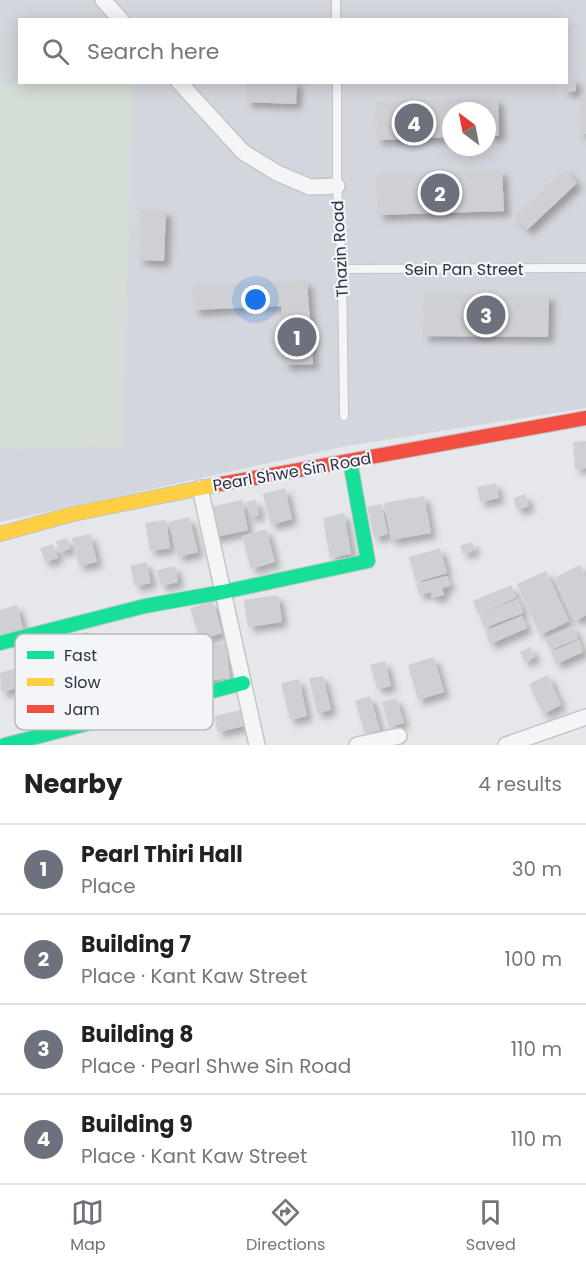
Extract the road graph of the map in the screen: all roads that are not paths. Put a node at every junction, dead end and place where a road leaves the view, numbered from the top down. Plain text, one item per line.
1 (103, 0) edge
2 (336, 0) edge
3 (119, 18) edge
4 (336, 18) edge
5 (181, 84) edge
6 (337, 84) edge
7 (337, 186) junction
8 (586, 268) edge
9 (342, 269) junction
10 (344, 416) dead end
11 (586, 418) edge
12 (350, 461) junction
13 (200, 488) junction
14 (0, 534) edge
15 (223, 592) junction
16 (35, 634) edge
17 (15, 639) edge
18 (0, 643) edge
19 (243, 683) junction
20 (213, 691) edge
21 (586, 717) edge
22 (63, 730) edge
23 (399, 736) dead end
24 (5, 745) edge
25 (257, 745) edge
26 (357, 745) edge
27 (506, 745) edge

1 - 3 street
2 - 4 lane
5 - 7 street
6 - 7 lane, Thazin Road
7 - 9 lane, Thazin Road
8 - 9 lane, Sein Pan Street
9 - 10 lane, Thazin Road
11 - 12 street, Pearl Shwe Sin Road
12 - 13 street, Pearl Shwe Sin Road
12 - 15 street
13 - 14 street, Pearl Shwe Sin Road
13 - 15 street
15 - 16 street
15 - 19 street
17 - 18 street
19 - 20 street
19 - 25 street
21 - 27 street
22 - 24 street
23 - 26 street

